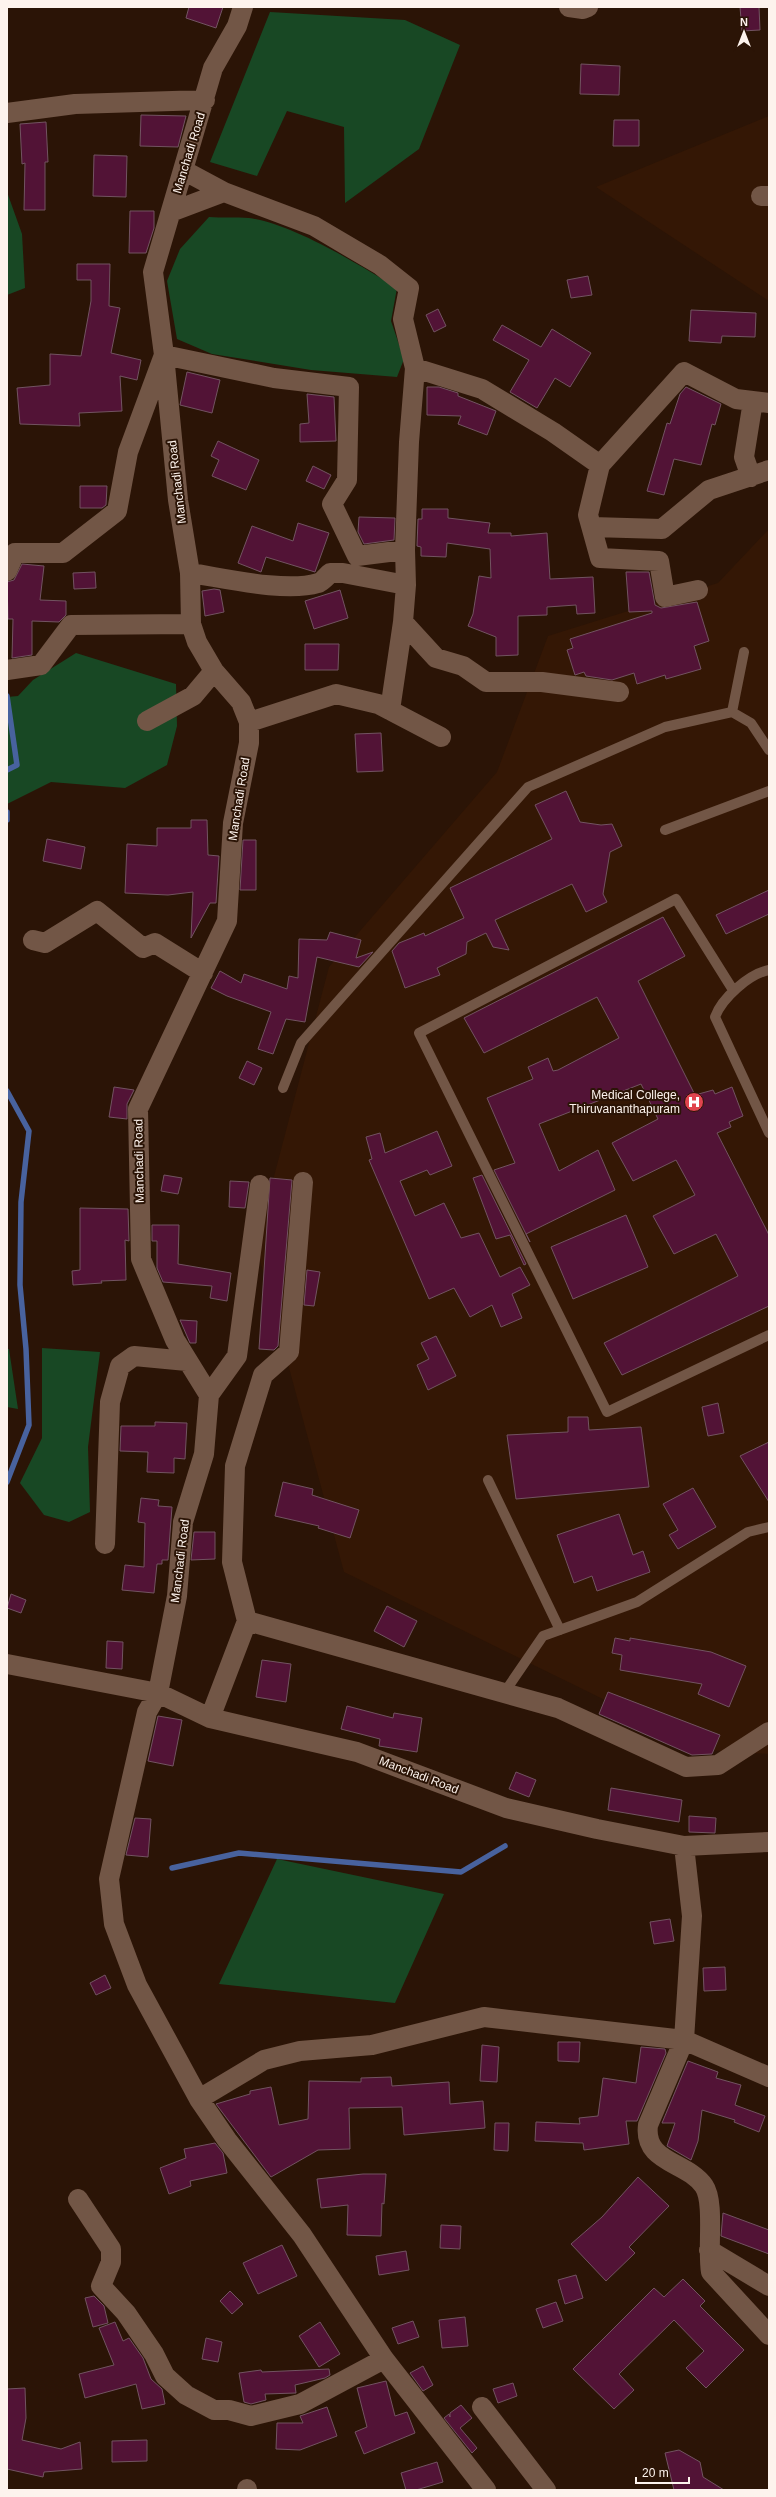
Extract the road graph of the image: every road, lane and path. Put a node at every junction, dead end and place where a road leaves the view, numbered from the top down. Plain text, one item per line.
1 (243, 7) edge
2 (568, 7) edge
3 (588, 7) edge
4 (205, 100) junction
5 (7, 113) edge
6 (183, 170) junction
7 (224, 192) junction
8 (171, 212) junction
9 (164, 355) junction
10 (415, 368) junction
11 (761, 402) edge
12 (600, 465) junction
13 (769, 470) edge
14 (750, 477) junction
15 (592, 527) junction
16 (405, 550) junction
17 (7, 571) edge
18 (190, 573) junction
19 (406, 585) junction
20 (698, 590) dead end
21 (403, 622) junction
22 (191, 624) junction
23 (744, 652) dead end
24 (7, 670) edge
25 (214, 671) junction
26 (619, 692) dead end
27 (390, 710) junction
28 (732, 712) junction
29 (147, 721) dead end
30 (249, 722) junction
31 (441, 737) dead end
32 (769, 750) edge
33 (769, 791) edge
34 (665, 830) dead end
35 (33, 940) dead end
36 (769, 970) edge
37 (203, 973) junction
38 (733, 990) junction
39 (283, 1088) dead end
40 (769, 1133) edge
41 (303, 1182) dead end
42 (260, 1185) dead end
43 (769, 1335) edge
44 (187, 1361) junction
45 (209, 1395) junction
46 (488, 1480) dead end
47 (769, 1526) edge
48 (104, 1544) dead end
49 (247, 1621) junction
50 (560, 1630) junction
51 (7, 1664) edge
52 (158, 1693) junction
53 (504, 1693) junction
54 (210, 1718) junction
55 (769, 1732) edge
56 (769, 1842) edge
57 (684, 1846) junction
58 (684, 2040) junction
59 (769, 2077) edge
60 (199, 2099) junction
61 (78, 2199) dead end
62 (709, 2250) junction
63 (769, 2286) edge
64 (769, 2335) edge
65 (384, 2359) junction
66 (482, 2407) dead end
67 (486, 2490) edge
68 (546, 2490) edge

1 - 4 street, Manchadi Road
2 - 3 street
4 - 5 street
4 - 6 street, Manchadi Road
6 - 7 street
6 - 8 street, Manchadi Road
7 - 8 street
7 - 10 street
8 - 9 street, Manchadi Road
9 - 16 street
9 - 17 street
9 - 18 street, Manchadi Road
10 - 12 street
10 - 16 street
11 - 12 street
11 - 14 street
12 - 15 street
13 - 14 street
14 - 15 street
15 - 20 street
16 - 19 street
18 - 19 street
18 - 22 street, Manchadi Road
19 - 21 street
21 - 26 street
21 - 27 street
22 - 24 street
22 - 25 street, Manchadi Road
23 - 28 lane
25 - 29 street
25 - 30 street, Manchadi Road
27 - 30 street
27 - 31 street
28 - 32 lane
28 - 39 lane
30 - 37 street, Manchadi Road
33 - 34 lane
35 - 37 street
36 - 38 lane
37 - 44 street, Manchadi Road
38 - 40 lane
38 - 43 lane
41 - 49 street
42 - 45 street
44 - 45 street, Manchadi Road
44 - 48 street
45 - 52 street, Manchadi Road
46 - 50 lane
47 - 50 lane
49 - 53 street
49 - 54 street
50 - 53 lane
51 - 52 street
52 - 54 street, Manchadi Road
52 - 60 street
53 - 55 street
54 - 57 street, Manchadi Road
56 - 57 street, Manchadi Road
57 - 58 street
58 - 59 street
58 - 60 street
58 - 62 street
60 - 65 street
61 - 65 street
62 - 63 street
62 - 64 street
65 - 67 street
66 - 68 street

